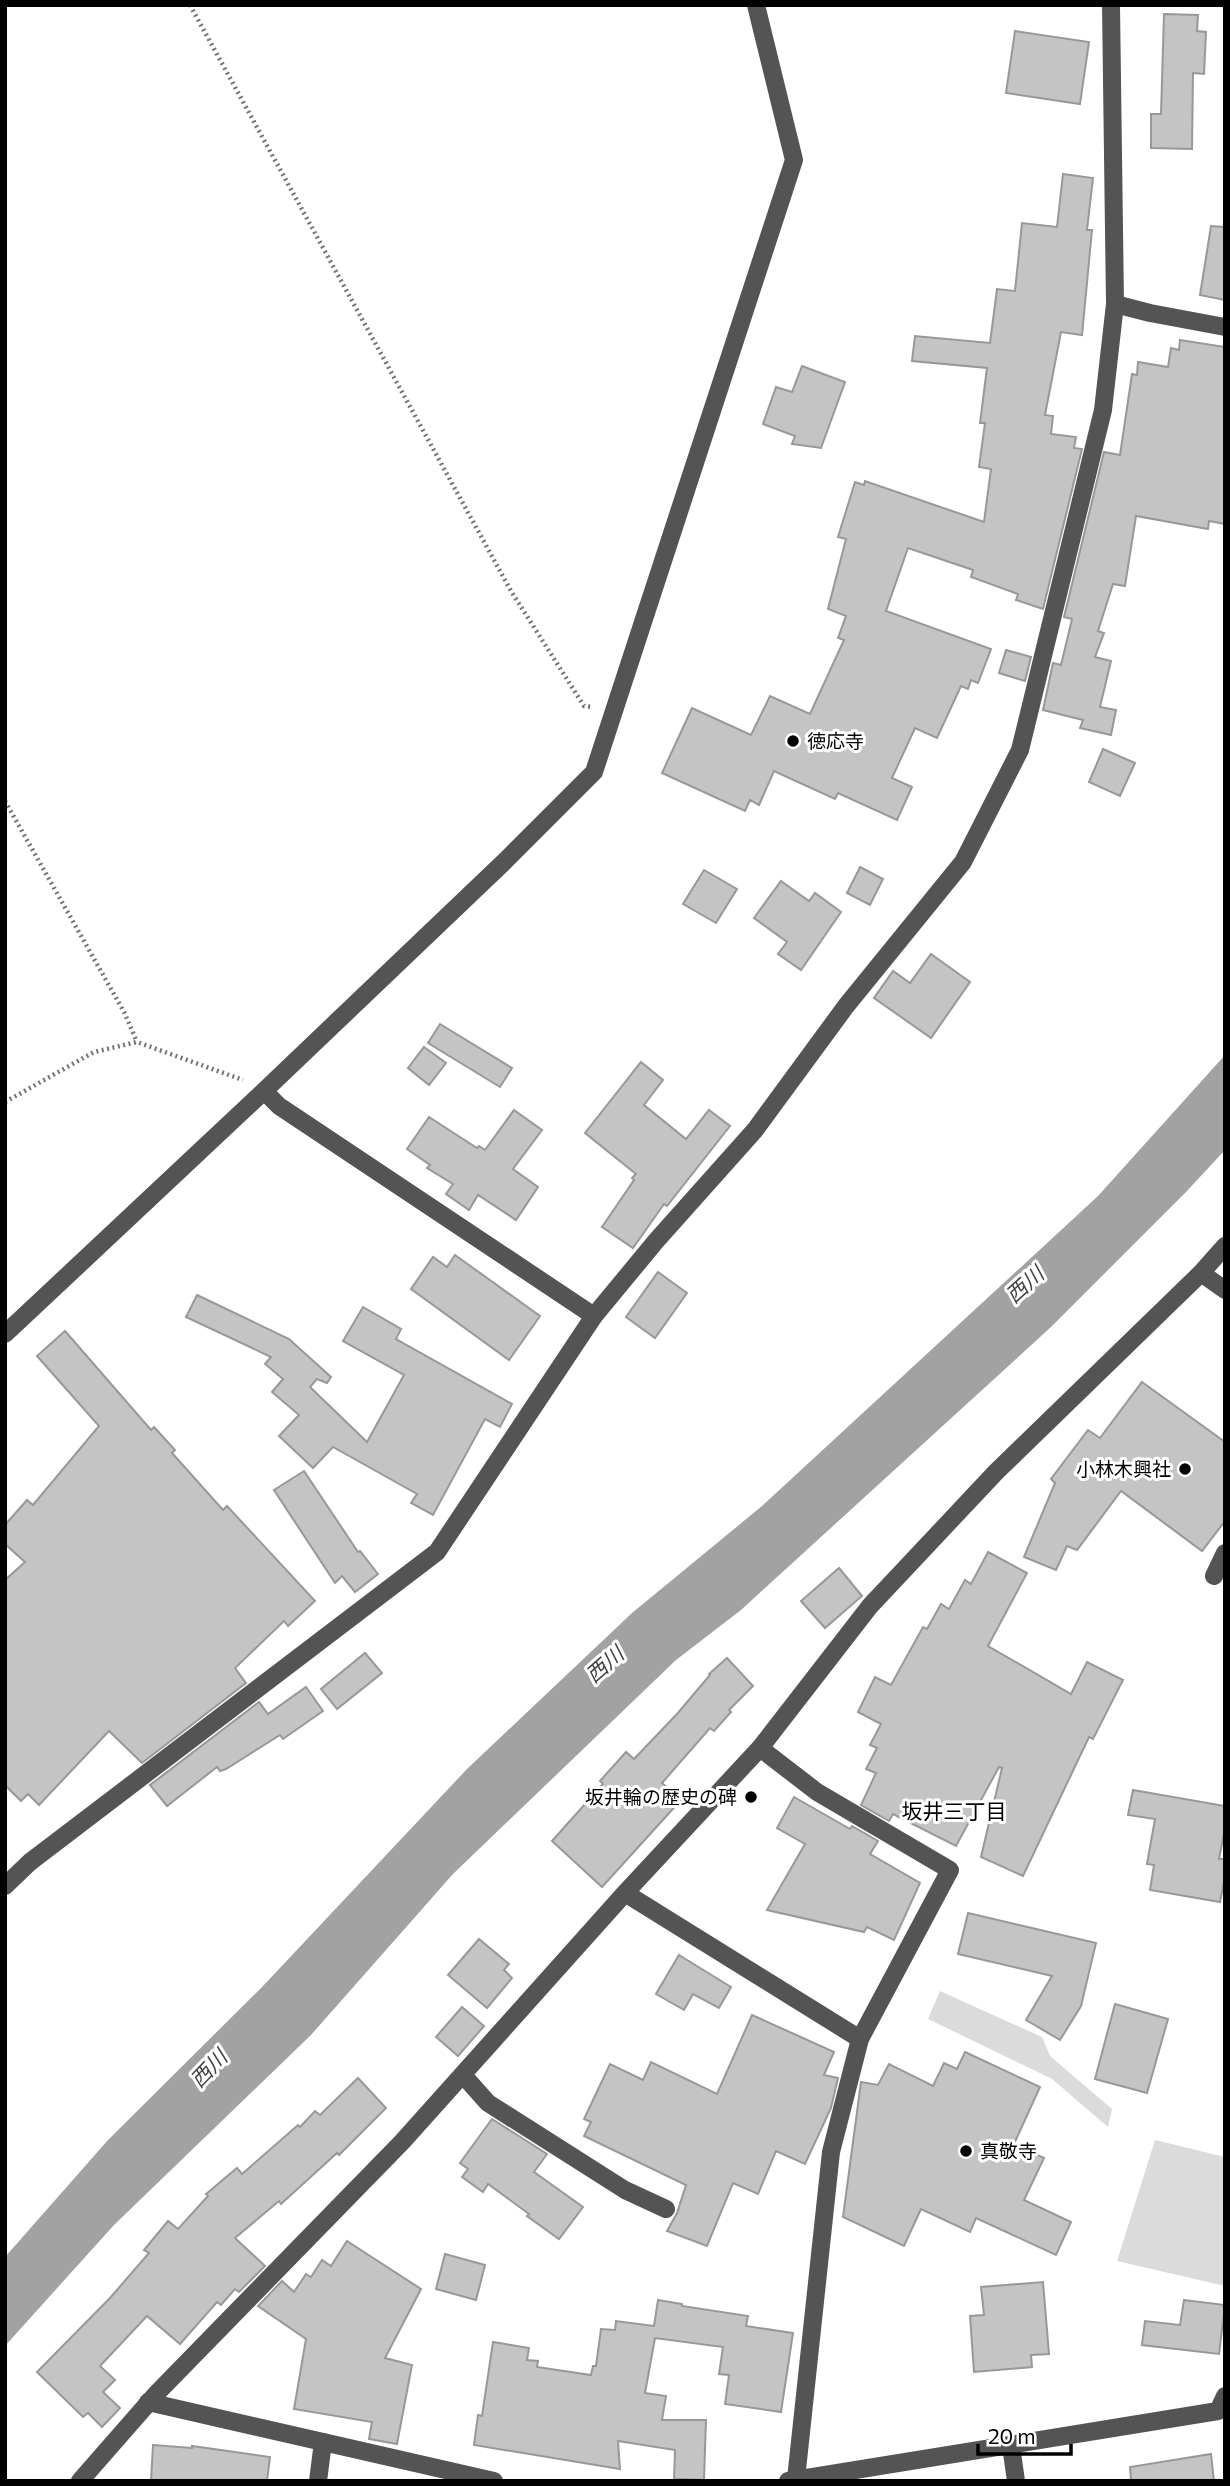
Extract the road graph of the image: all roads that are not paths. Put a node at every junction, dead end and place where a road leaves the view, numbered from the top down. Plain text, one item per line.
1 (757, 5) edge
2 (1111, 5) edge
3 (1115, 304) junction
4 (1225, 327) edge
5 (264, 1091) junction
6 (1225, 1246) edge
7 (1200, 1273) junction
8 (1225, 1290) edge
9 (594, 1316) junction
10 (5, 1334) edge
11 (1225, 1553) edge
12 (1214, 1576) dead end
13 (760, 1748) junction
14 (5, 1886) edge
15 (625, 1893) junction
16 (860, 2039) junction
17 (463, 2075) junction
18 (666, 2209) dead end
19 (148, 2402) junction
20 (1222, 2405) edge
21 (323, 2442) junction
22 (1011, 2446) junction
23 (792, 2480) edge
24 (80, 2481) edge
25 (318, 2481) edge
26 (494, 2481) edge
27 (1016, 2481) edge

1 - 5 street
2 - 3 street
3 - 4 street
3 - 9 street
5 - 9 street
5 - 10 street
6 - 7 street
7 - 8 street
7 - 13 street
9 - 14 street
11 - 12 street
13 - 15 street
13 - 16 street
15 - 16 street
15 - 17 street
16 - 23 street
17 - 18 street
17 - 19 street
19 - 21 street
19 - 24 street
20 - 22 street
21 - 25 street
21 - 26 street
22 - 23 street
22 - 27 street

